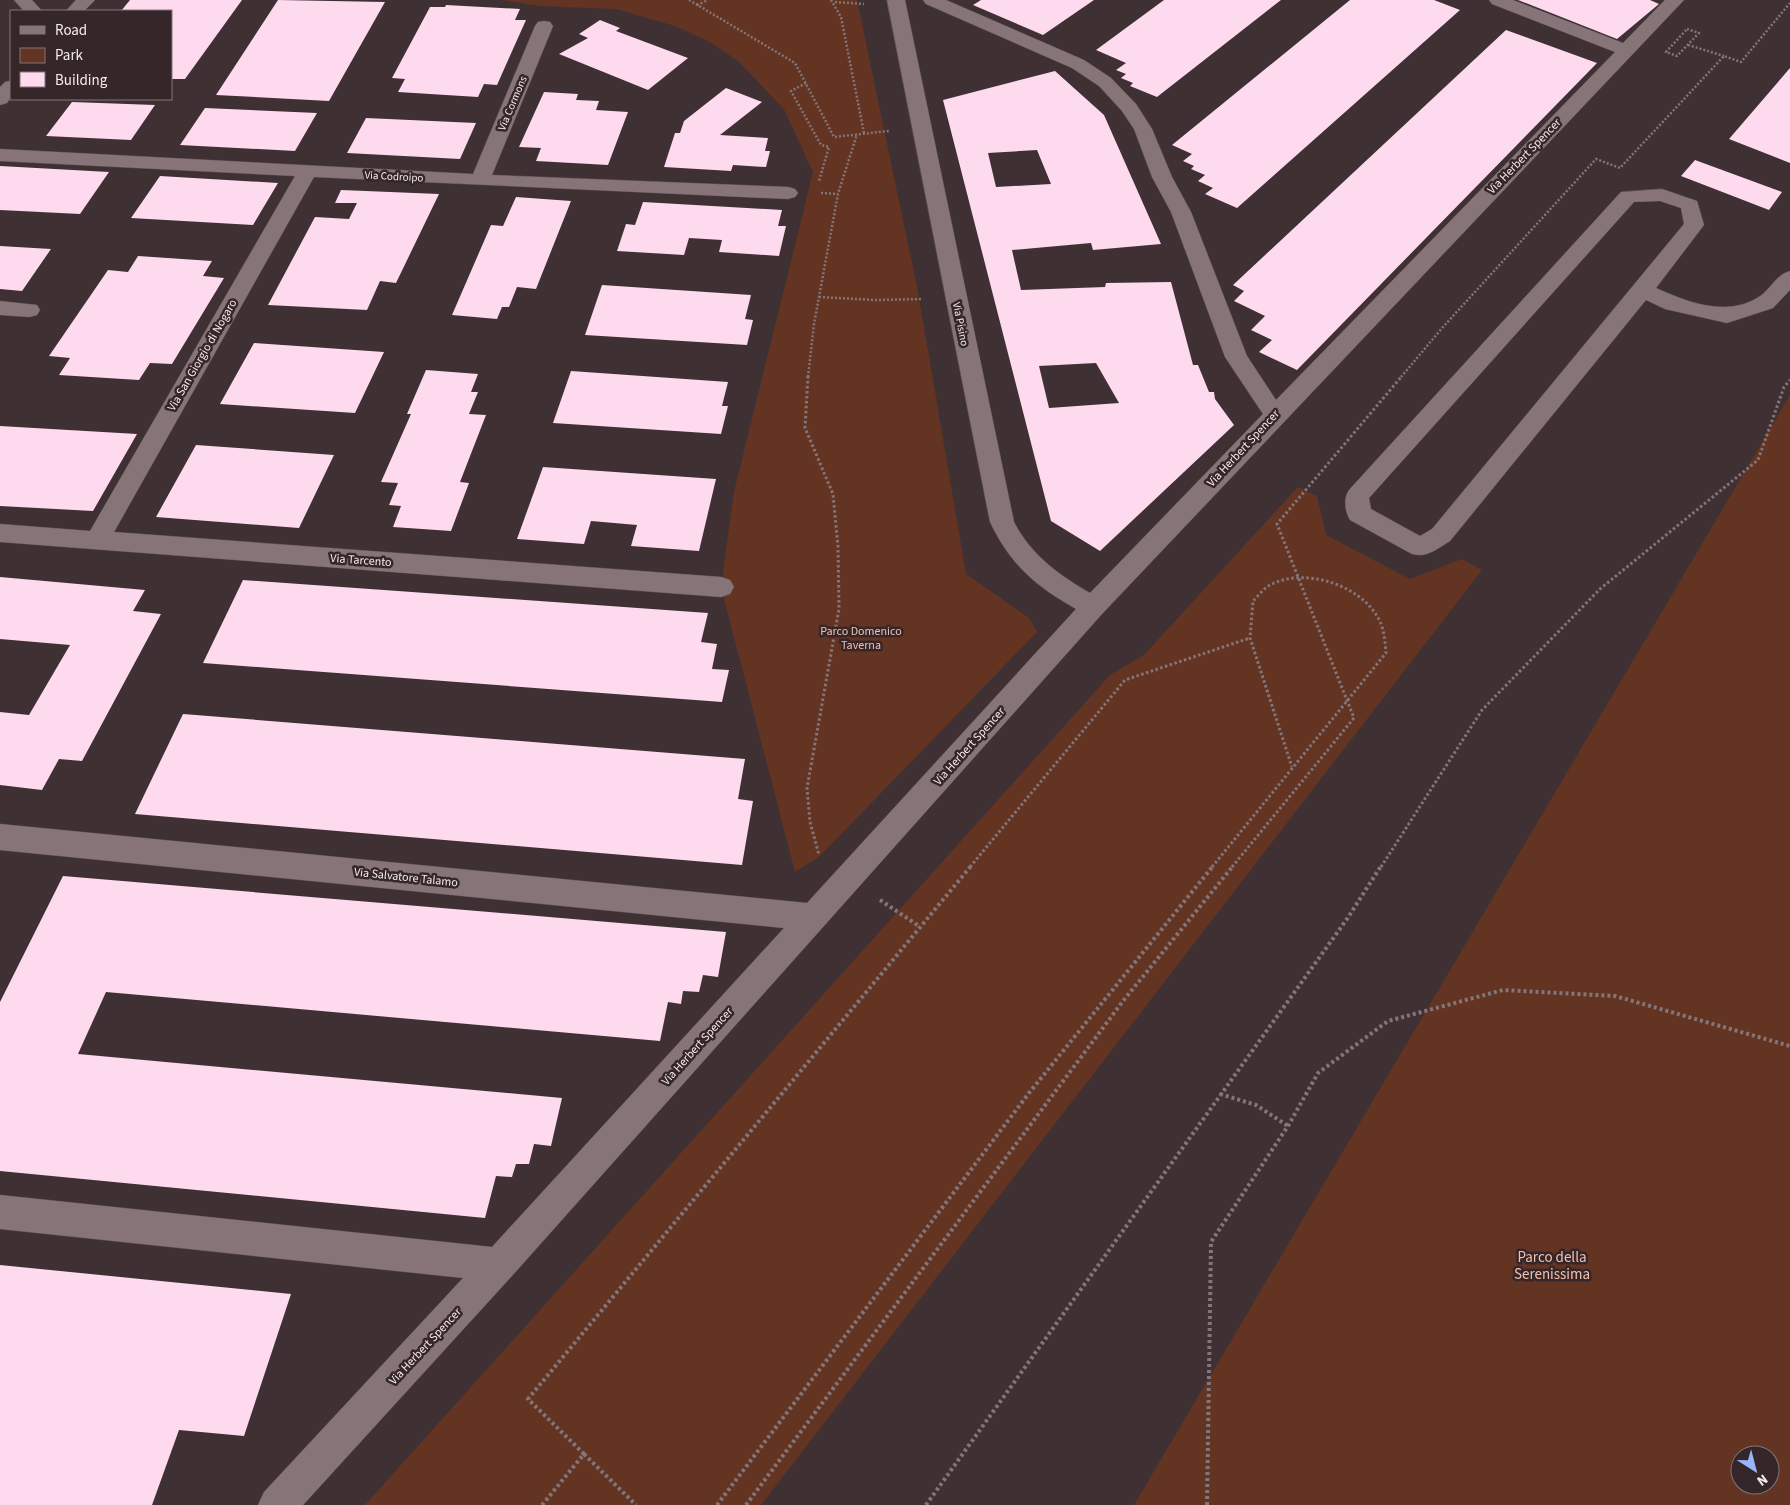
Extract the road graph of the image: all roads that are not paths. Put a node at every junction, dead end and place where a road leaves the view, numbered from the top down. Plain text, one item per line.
1 (23, 0) edge
2 (86, 0) edge
3 (896, 0) edge
4 (932, 0) edge
5 (1498, 0) edge
6 (1675, 0) edge
7 (32, 10) edge
8 (75, 10) edge
9 (544, 26) dead end
10 (1626, 50) junction
11 (10, 87) edge
12 (0, 99) edge
13 (0, 155) edge
14 (308, 171) junction
15 (480, 180) junction
16 (788, 193) dead end
17 (1790, 278) edge
18 (1643, 290) junction
19 (0, 308) edge
20 (29, 310) dead end
21 (1275, 415) junction
22 (0, 533) edge
23 (97, 540) junction
24 (721, 588) dead end
25 (1093, 607) junction
26 (0, 837) edge
27 (812, 917) junction
28 (0, 1212) edge
29 (499, 1265) junction
30 (277, 1505) edge

1 - 7 street
2 - 8 street
3 - 25 street, Via Pisino
4 - 21 street
5 - 10 street
6 - 10 street, Via Herbert Spencer
9 - 15 street, Via Cormons
10 - 21 street, Via Herbert Spencer
11 - 12 street
13 - 14 street, Via Codroipo
14 - 15 street, Via Codroipo
14 - 23 street, Via San Giorgio di Nogaro
15 - 16 street, Via Codroipo
17 - 18 street
18 - 18 street
19 - 20 street
21 - 25 street, Via Herbert Spencer
22 - 23 street, Via Tarcento
23 - 24 street, Via Tarcento
25 - 27 street, Via Herbert Spencer
26 - 27 street, Via Salvatore Talamo
27 - 29 street, Via Herbert Spencer
28 - 29 street
29 - 30 street, Via Herbert Spencer

